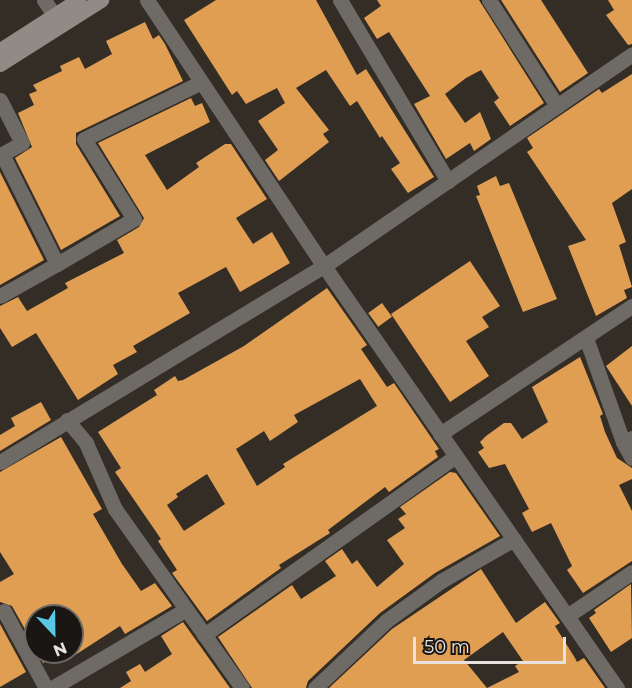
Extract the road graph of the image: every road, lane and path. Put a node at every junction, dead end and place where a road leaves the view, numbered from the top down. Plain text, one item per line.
1 (44, 0) edge
2 (78, 0) edge
3 (100, 0) edge
4 (147, 0) edge
5 (340, 0) edge
6 (489, 0) edge
7 (58, 20) junction
8 (0, 50) edge
9 (632, 54) edge
10 (0, 64) edge
11 (200, 83) junction
12 (0, 100) edge
13 (556, 106) junction
14 (448, 180) junction
15 (57, 264) junction
16 (324, 266) junction
17 (0, 296) edge
18 (632, 306) edge
19 (585, 338) junction
20 (67, 420) junction
21 (440, 434) junction
22 (627, 440) edge
23 (456, 456) junction
24 (632, 458) edge
25 (0, 462) edge
26 (514, 539) junction
27 (632, 572) edge
28 (185, 610) junction
29 (4, 612) dead end
30 (567, 616) junction
31 (204, 636) junction
32 (46, 688) edge
33 (52, 688) edge
34 (242, 688) edge
35 (315, 688) edge
36 (617, 688) edge

1 - 7 street
2 - 7 street
3 - 7 street
4 - 11 street
5 - 14 street
6 - 13 street
7 - 8 street
7 - 10 street
9 - 13 street
11 - 15 street
11 - 16 street
12 - 15 street
13 - 14 street
14 - 16 street
15 - 17 street
16 - 20 street
16 - 21 street
18 - 19 street
19 - 21 street
19 - 22 street
20 - 25 street
20 - 28 street
21 - 23 street
22 - 24 street
23 - 26 street
23 - 31 street
26 - 30 street
26 - 35 street
27 - 30 street
28 - 31 street
28 - 33 street
29 - 32 street
30 - 36 street
31 - 34 street

